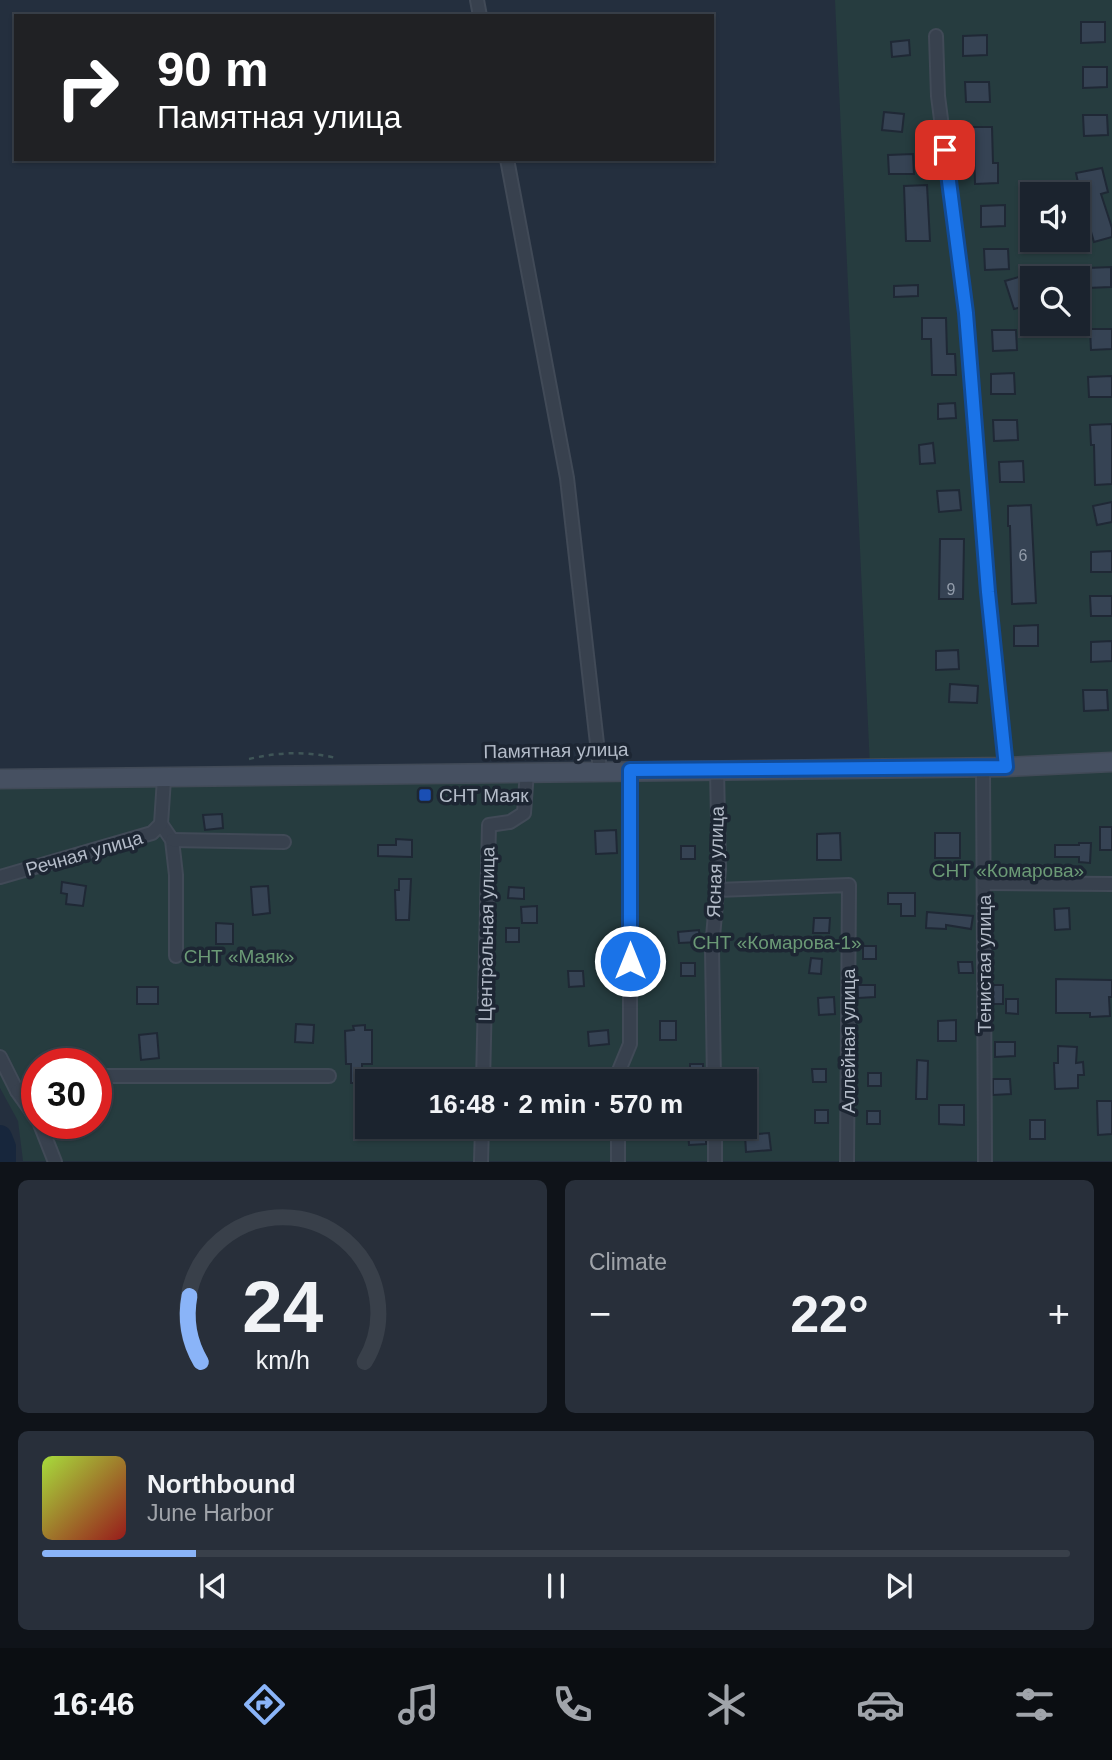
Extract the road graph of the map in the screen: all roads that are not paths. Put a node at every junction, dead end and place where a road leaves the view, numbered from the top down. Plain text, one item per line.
1 (936, 36) dead end
2 (507, 161) edge
3 (1112, 762) edge
4 (983, 767) junction
5 (1006, 767) junction
6 (717, 769) junction
7 (600, 770) junction
8 (630, 770) junction
9 (527, 771) junction
10 (0, 779) edge
11 (164, 779) junction
12 (161, 824) junction
13 (172, 840) junction
14 (284, 842) dead end
15 (0, 877) edge
16 (984, 883) junction
17 (1112, 884) edge
18 (717, 890) junction
19 (176, 956) dead end
20 (0, 1057) edge
21 (483, 1069) edge
22 (620, 1069) edge
23 (714, 1069) edge
24 (112, 1076) edge
25 (328, 1076) dead end
26 (21, 1090) edge
27 (17, 1091) junction
28 (21, 1097) edge
29 (46, 1139) edge
30 (482, 1139) edge
31 (618, 1139) edge
32 (715, 1139) edge
33 (55, 1161) edge
34 (481, 1161) edge
35 (618, 1161) edge
36 (715, 1161) edge
37 (847, 1161) edge
38 (985, 1161) edge

1 - 5 street
2 - 7 street
3 - 5 street, Памятная улица
4 - 5 street, Памятная улица
4 - 6 street, Памятная улица
4 - 16 street, Тенистая улица
6 - 8 street, Памятная улица
6 - 18 street, Ясная улица
7 - 8 street, Памятная улица
7 - 9 street, Памятная улица
8 - 22 street
9 - 11 street, Памятная улица
9 - 21 street, Центральная улица
10 - 11 street, Памятная улица
11 - 12 street, Речная улица
12 - 13 street
12 - 15 street, Речная улица
13 - 14 street
13 - 19 street
16 - 17 street
16 - 38 street, Тенистая улица
18 - 23 street, Ясная улица
18 - 37 street, Аллейная улица
20 - 27 street
24 - 25 street
26 - 27 street
27 - 28 street
29 - 33 street
30 - 34 street
31 - 35 street
32 - 36 street

